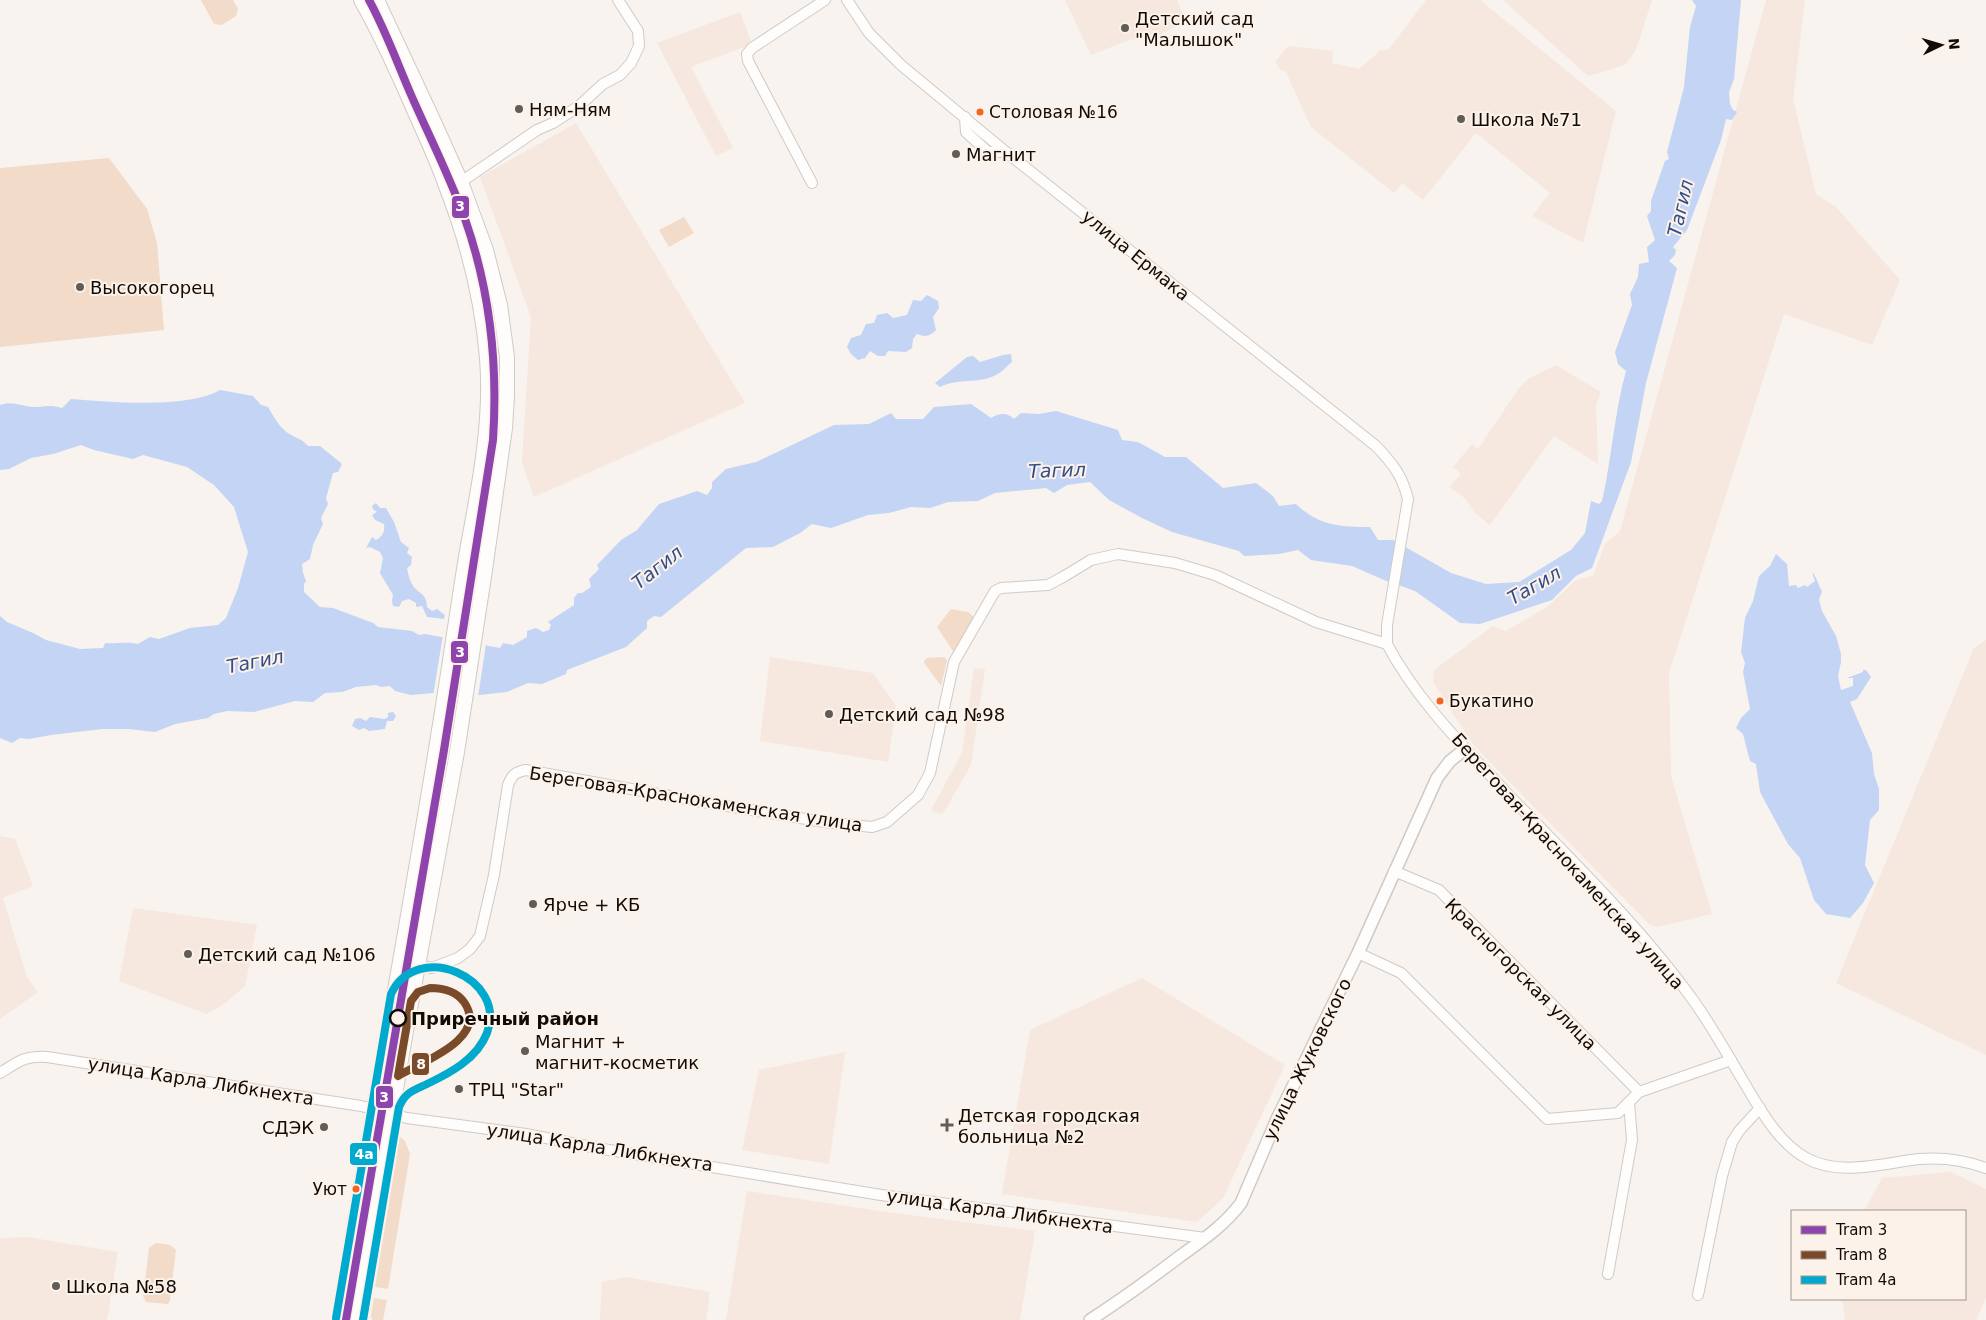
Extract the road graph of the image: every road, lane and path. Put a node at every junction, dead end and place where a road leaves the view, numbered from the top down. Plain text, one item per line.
1 (361, 0) edge
2 (377, 0) edge
3 (618, 0) edge
4 (825, 0) edge
5 (848, 0) edge
6 (461, 182) junction
7 (812, 183) dead end
8 (447, 187) junction
9 (1387, 644) junction
10 (1465, 749) junction
11 (1394, 871) junction
12 (1358, 953) junction
13 (401, 962) junction
14 (418, 965) junction
15 (1731, 1060) junction
16 (0, 1073) edge
17 (1638, 1092) junction
18 (1629, 1102) junction
19 (1760, 1108) junction
20 (375, 1111) junction
21 (393, 1114) junction
22 (1986, 1168) edge
23 (1205, 1238) junction
24 (1608, 1274) dead end
25 (1698, 1295) dead end
26 (340, 1320) edge
27 (356, 1320) edge
28 (1090, 1320) edge

1 - 8 main road
2 - 6 main road
3 - 6 street
4 - 7 street
5 - 9 street, улица Ермака
6 - 8 street
6 - 14 main road
8 - 13 main road
9 - 10 street, Береговая-Краснокаменская улица
9 - 14 street, Береговая-Краснокаменская улица
10 - 11 street, улица Жуковского
10 - 15 street, Береговая-Краснокаменская улица
11 - 12 street, улица Жуковского
11 - 17 street, Красногорская улица
12 - 18 street
12 - 23 street, улица Жуковского
13 - 14 street
13 - 20 main road
14 - 21 main road
15 - 17 street
15 - 19 street, Береговая-Краснокаменская улица
16 - 20 street, улица Карла Либкнехта
17 - 18 street
18 - 24 street
19 - 22 street, Береговая-Краснокаменская улица
19 - 25 street
20 - 21 street, улица Карла Либкнехта
20 - 26 main road
21 - 23 street, улица Карла Либкнехта
21 - 27 main road
23 - 28 street, улица Жуковского

